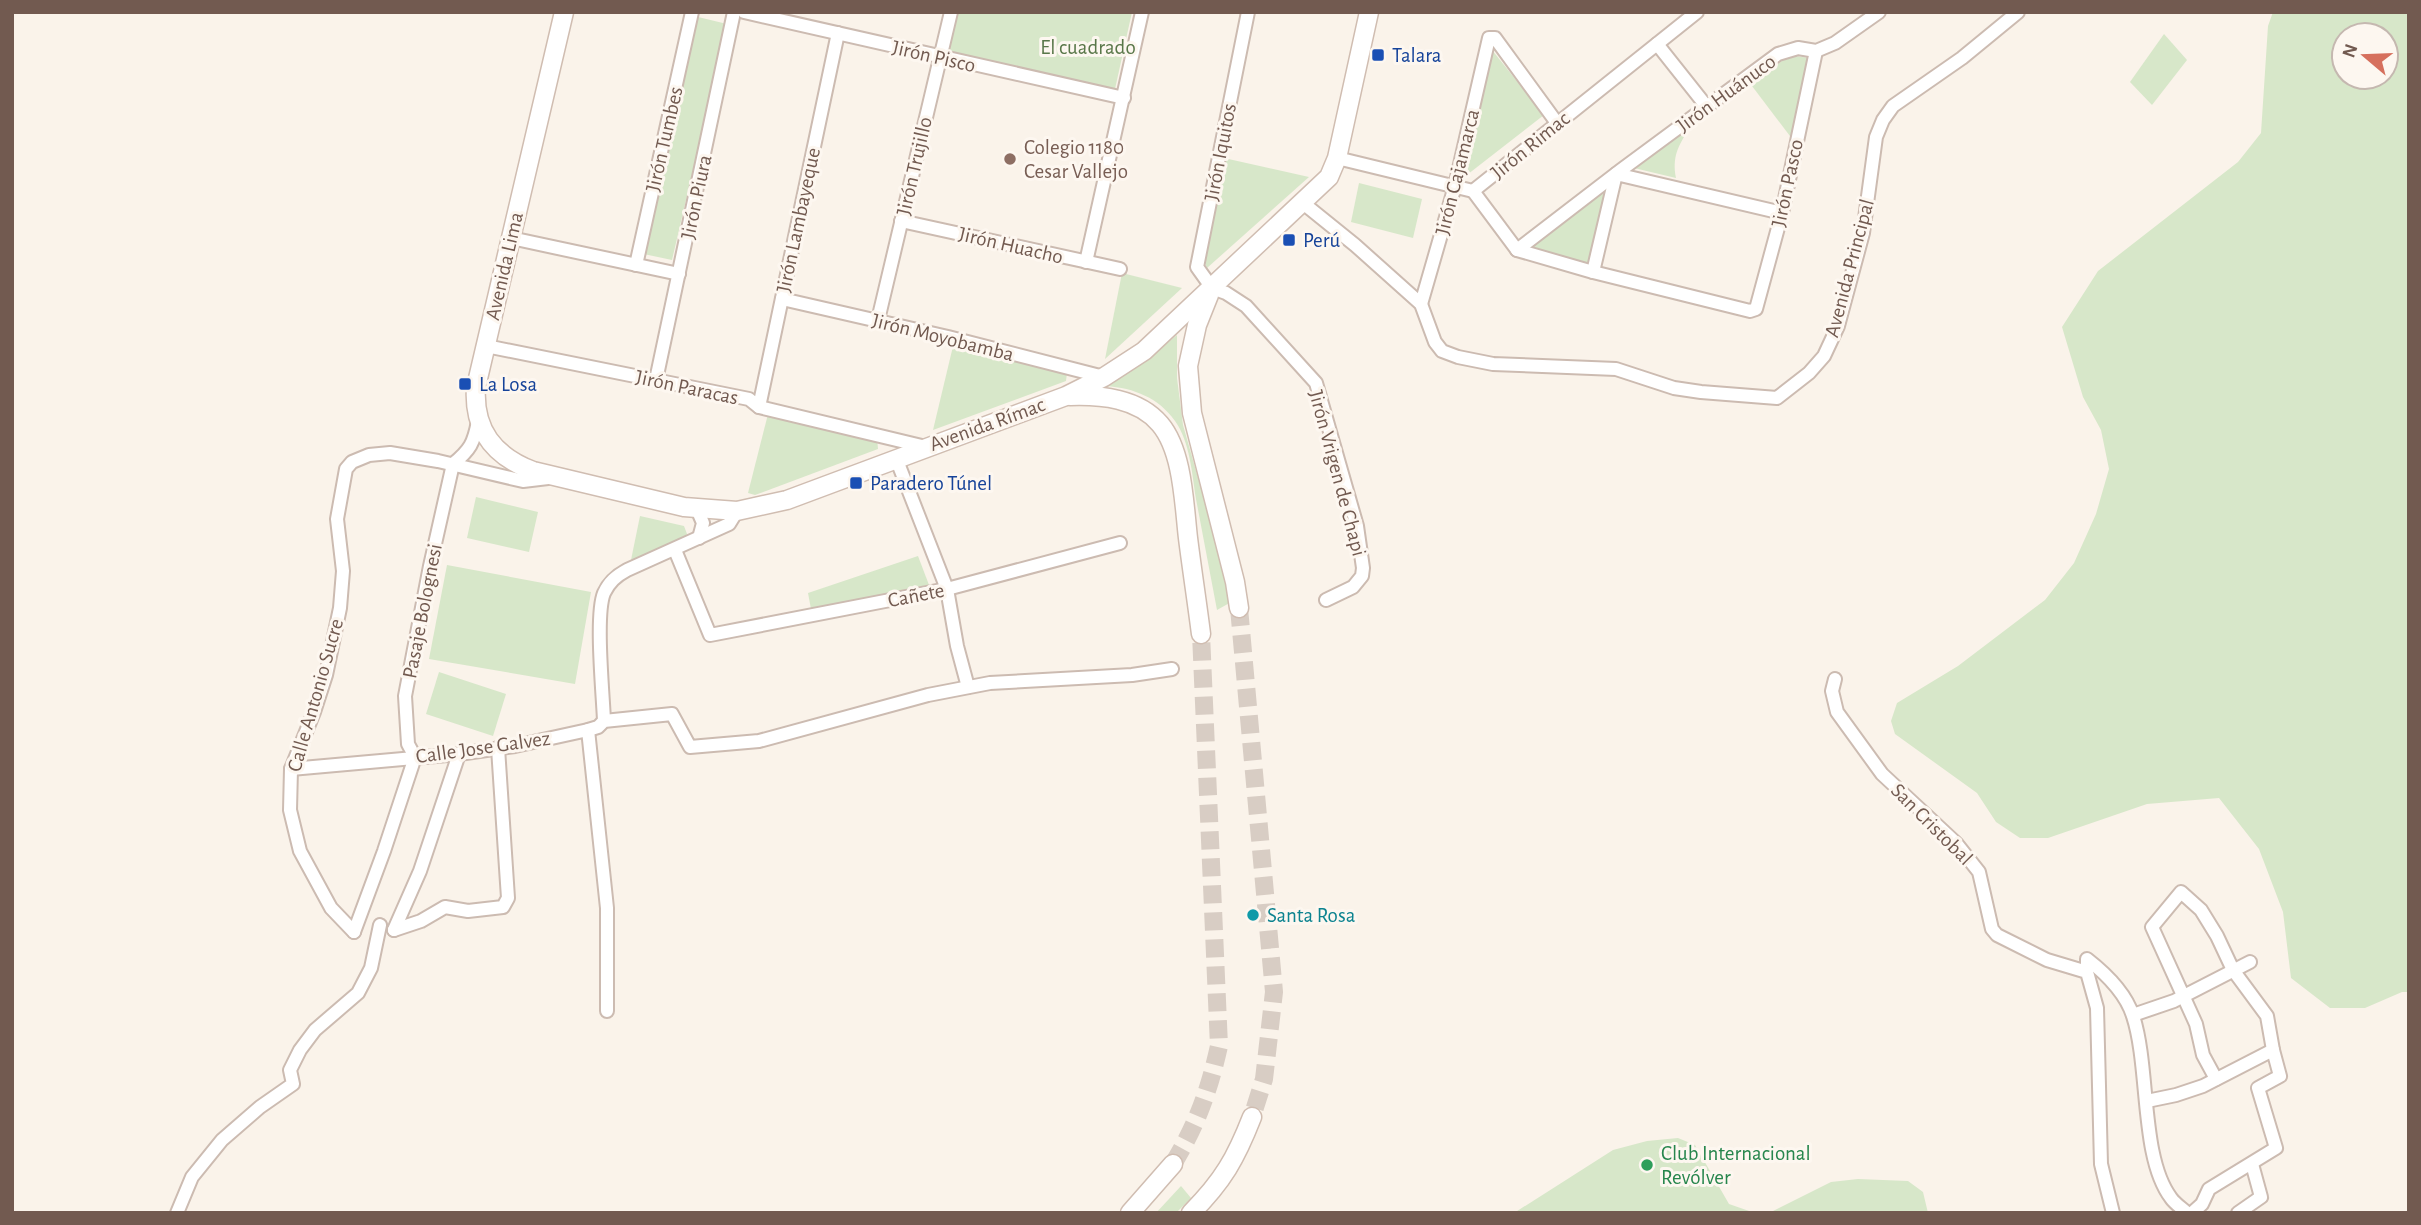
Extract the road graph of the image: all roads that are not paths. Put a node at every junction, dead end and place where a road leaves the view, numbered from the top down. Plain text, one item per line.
1 (564, 12) edge
2 (692, 12) edge
3 (734, 12) edge
4 (744, 12) edge
5 (951, 12) edge
6 (1142, 12) edge
7 (1369, 12) edge
8 (1697, 12) edge
9 (1880, 12) edge
10 (2018, 12) edge
11 (1245, 13) edge
12 (838, 33) junction
13 (1657, 44) junction
14 (1816, 51) junction
15 (940, 58) junction
16 (1124, 98) junction
17 (1707, 107) junction
18 (1557, 124) junction
19 (1337, 158) junction
20 (1616, 174) junction
21 (1455, 186) junction
22 (1473, 191) junction
23 (1303, 203) junction
24 (1782, 213) junction
25 (901, 221) junction
26 (510, 238) junction
27 (1517, 250) junction
28 (1086, 262) junction
29 (636, 265) junction
30 (1120, 270) dead end
31 (1593, 272) junction
32 (680, 274) junction
33 (1212, 288) junction
34 (782, 299) junction
35 (1421, 304) junction
36 (878, 320) junction
37 (486, 346) junction
38 (1104, 377) junction
39 (656, 380) junction
40 (1066, 396) junction
41 (758, 407) junction
42 (478, 420) junction
43 (926, 447) junction
44 (896, 458) junction
45 (453, 464) junction
46 (557, 477) junction
47 (697, 509) junction
48 (737, 511) junction
49 (699, 538) junction
50 (1120, 543) dead end
51 (675, 550) junction
52 (947, 589) junction
53 (1326, 600) dead end
54 (1239, 608) tunnel mouth
55 (1200, 634) tunnel mouth
56 (1172, 669) dead end
57 (1835, 679) dead end
58 (968, 687) junction
59 (604, 721) junction
60 (588, 730) junction
61 (498, 748) junction
62 (459, 754) junction
63 (415, 757) junction
64 (291, 769) junction
65 (380, 925) junction
66 (394, 930) junction
67 (354, 932) junction
68 (2250, 962) dead end
69 (2233, 970) junction
70 (2087, 972) junction
71 (2183, 996) junction
72 (607, 1011) dead end
73 (2133, 1015) junction
74 (2273, 1050) junction
75 (2216, 1079) junction
76 (2147, 1101) junction
77 (1252, 1117) tunnel mouth
78 (1173, 1164) tunnel mouth
79 (2252, 1164) junction
80 (177, 1213) edge
81 (1130, 1213) edge
82 (1191, 1213) edge
83 (2113, 1213) edge
84 (2190, 1213) edge
85 (2238, 1213) edge

1 - 26 main road, Avenida Lima
2 - 29 street, Jirón Tumbes
3 - 32 street, Jirón Piura
4 - 12 street, Jirón Pisco
5 - 15 street, Jirón Trujillo
6 - 16 street
7 - 19 main road, Avenida Rímac
8 - 13 street, Jirón Rimac
9 - 14 street, Jirón Huánuco
10 - 35 street, Avenida Principal
11 - 33 street, Jirón Iquitos
12 - 15 street, Jirón Pisco
12 - 34 street, Jirón Lambayeque
13 - 17 street
13 - 18 street, Jirón Rimac
14 - 17 street, Jirón Huánuco
14 - 24 street, Jirón Pasco
15 - 16 street, Jirón Pisco
15 - 25 street, Jirón Trujillo
16 - 28 street
17 - 20 street, Jirón Huánuco
18 - 21 street, Jirón Cajamarca
18 - 22 street, Jirón Rimac
19 - 21 street, Jirón Rimac
19 - 23 main road, Avenida Rímac
20 - 24 street
20 - 27 street, Jirón Huánuco
20 - 31 street
21 - 22 street, Jirón Rimac
21 - 35 street, Jirón Cajamarca
22 - 27 street
23 - 33 main road, Avenida Rímac
23 - 35 street, Avenida Principal
24 - 31 street, Jirón Pasco
25 - 28 street, Jirón Huacho
25 - 36 street, Jirón Trujillo
26 - 29 street
26 - 37 main road, Avenida Lima
27 - 31 street
28 - 30 street, Jirón Huacho
29 - 32 street
32 - 39 street, Jirón Piura
33 - 38 main road, Avenida Rímac
33 - 53 street, Jirón Vrigen de Chapi
33 - 54 main road
34 - 36 street, Jirón Moyobamba
34 - 41 street, Jirón Lambayeque
36 - 38 street, Jirón Moyobamba
37 - 39 street, Jirón Paracas
37 - 42 main road, Avenida Lima
38 - 40 main road, Avenida Rímac
39 - 41 street, Jirón Paracas
40 - 43 main road, Avenida Rímac
40 - 55 main road
41 - 43 street, Jirón Paracas
42 - 45 street
42 - 46 main road
43 - 44 main road, Avenida Rímac
44 - 48 main road, Avenida Rímac
44 - 52 street
45 - 46 street
45 - 63 street, Pasaje Bolognesi
45 - 64 street, Calle Antonio Sucre
46 - 47 main road, Avenida Rímac
47 - 48 main road, Avenida Rímac
47 - 49 street
48 - 49 street
49 - 51 street
50 - 52 street, Cañete
51 - 52 street, Cañete
51 - 59 street
52 - 58 street
56 - 58 street
57 - 70 street, San Cristobal
58 - 59 street, Calle Jose Galvez
59 - 60 street, Calle Jose Galvez
60 - 61 street, Calle Jose Galvez
60 - 72 street
61 - 62 street, Calle Jose Galvez
61 - 66 street
62 - 63 street, Calle Jose Galvez
62 - 66 street
63 - 64 street, Calle Jose Galvez
63 - 67 street
64 - 67 street, Calle Antonio Sucre
65 - 66 street
65 - 67 street
65 - 80 street
68 - 69 street
69 - 71 street
69 - 71 street
69 - 74 street
70 - 73 street
70 - 83 street
71 - 73 street
71 - 75 street
73 - 76 street
74 - 75 street
74 - 79 street
75 - 76 street
76 - 84 street
77 - 82 main road
78 - 81 main road
79 - 84 street
79 - 85 street

